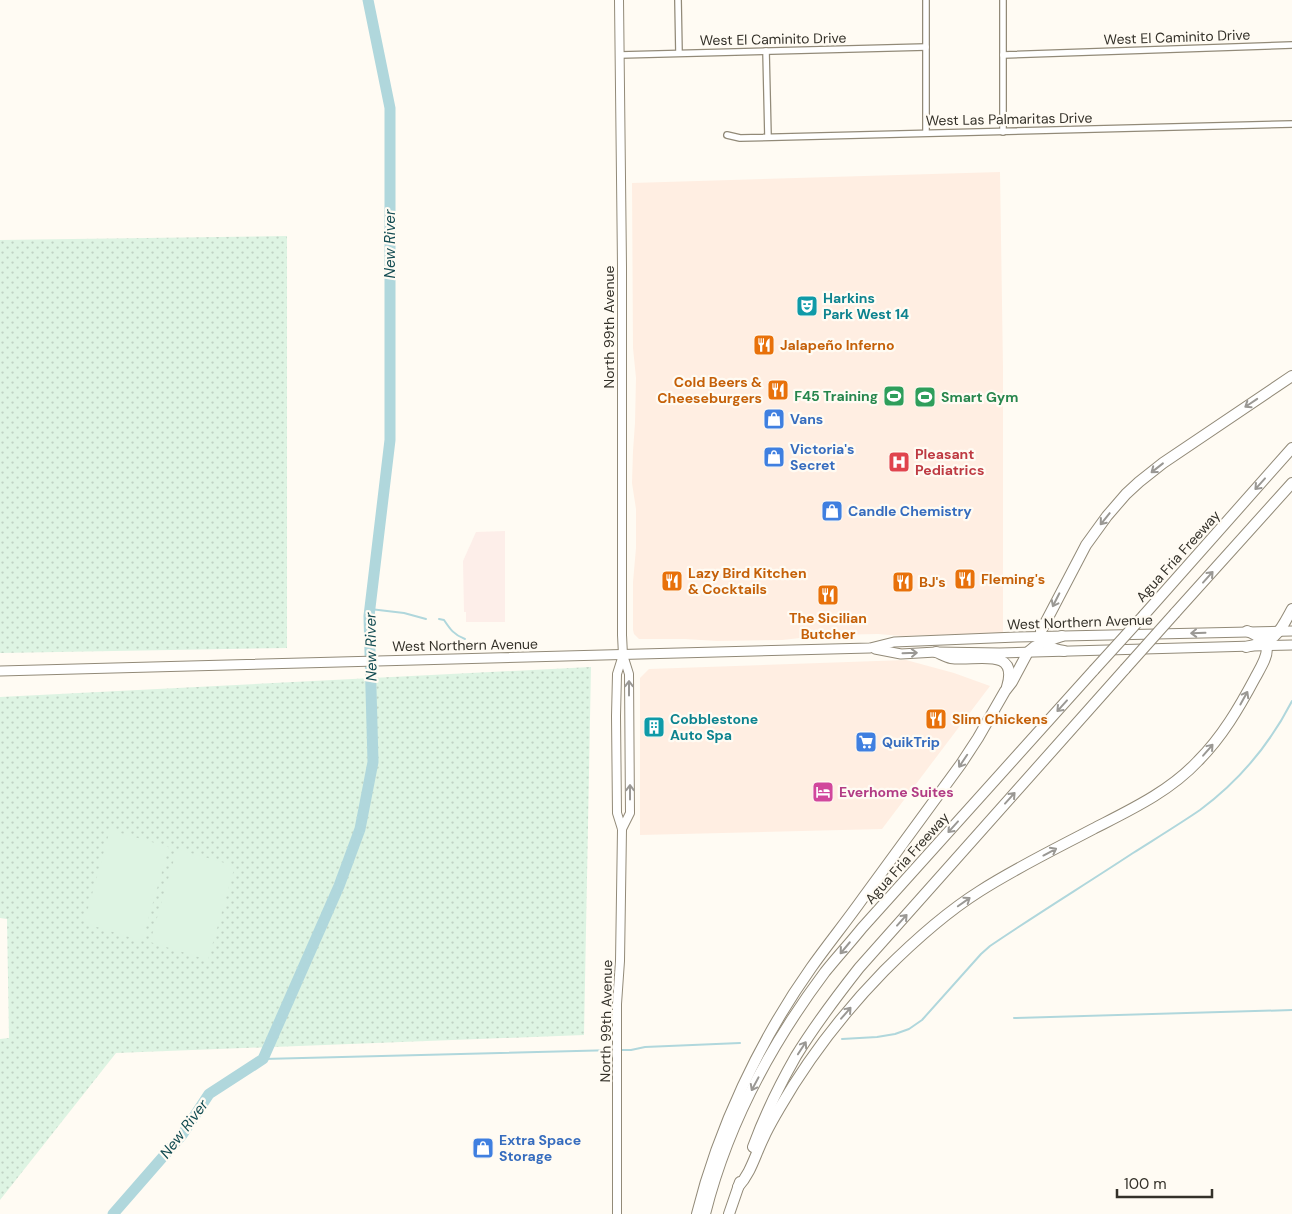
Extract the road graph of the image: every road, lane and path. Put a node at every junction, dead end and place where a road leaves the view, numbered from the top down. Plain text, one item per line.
1 (619, 0) edge
2 (678, 0) edge
3 (926, 0) edge
4 (1004, 0) edge
5 (1292, 45) edge
6 (926, 47) junction
7 (766, 51) junction
8 (679, 54) junction
9 (1003, 54) junction
10 (620, 55) junction
11 (1292, 124) edge
12 (1003, 132) junction
13 (926, 133) junction
14 (727, 135) dead end
15 (768, 137) junction
16 (1292, 376) edge
17 (1292, 448) edge
18 (1292, 483) edge
19 (1292, 608) edge
20 (1292, 630) edge
21 (1247, 631) junction
22 (1280, 631) junction
23 (1062, 636) joint
24 (1043, 639) junction
25 (1266, 644) junction
26 (1292, 645) edge
27 (1246, 647) joint
28 (870, 648) junction
29 (1064, 651) junction
30 (936, 652) junction
31 (1028, 652) junction
32 (623, 654) junction
33 (0, 671) edge
34 (1005, 691) junction
35 (622, 829) junction
36 (738, 1187) junction
37 (617, 1214) edge
38 (697, 1214) edge
39 (705, 1214) edge
40 (730, 1214) edge

1 - 10 main road, North 99th Avenue
2 - 8 street
3 - 6 street
4 - 9 street
5 - 9 street, West El Caminito Drive
6 - 7 street, West El Caminito Drive
6 - 13 street
7 - 8 street, West El Caminito Drive
7 - 15 street
8 - 10 street, West El Caminito Drive
9 - 12 street
10 - 32 main road, North 99th Avenue
11 - 12 street, West Las Palmaritas Drive
12 - 13 street, West Las Palmaritas Drive
13 - 15 street, West Las Palmaritas Drive
14 - 15 street, West Las Palmaritas Drive
16 -> 24 highway
17 -> 39 highway, Agua Fria Freeway, bridge
36 -> 18 highway, bridge
19 - 22 highway
20 - 22 main road, West Northern Avenue
21 - 22 main road, West Northern Avenue
21 -> 23 main road, West Northern Avenue
21 - 25 highway
22 - 25 highway
23 - 24 highway
24 - 28 main road, West Northern Avenue
24 - 29 highway
24 - 31 highway
25 - 26 main road
25 - 27 highway
36 -> 25 highway
27 - 29 main road, West Northern Avenue
28 -> 30 main road, West Northern Avenue
28 - 32 main road, West Northern Avenue
29 - 31 main road, West Northern Avenue
30 - 31 main road, West Northern Avenue
30 - 34 highway
31 - 34 highway
32 - 33 main road, West Northern Avenue
32 - 35 main road, North 99th Avenue
35 -> 32 main road, North 99th Avenue
34 -> 38 highway
35 - 37 main road, North 99th Avenue
36 - 40 highway

